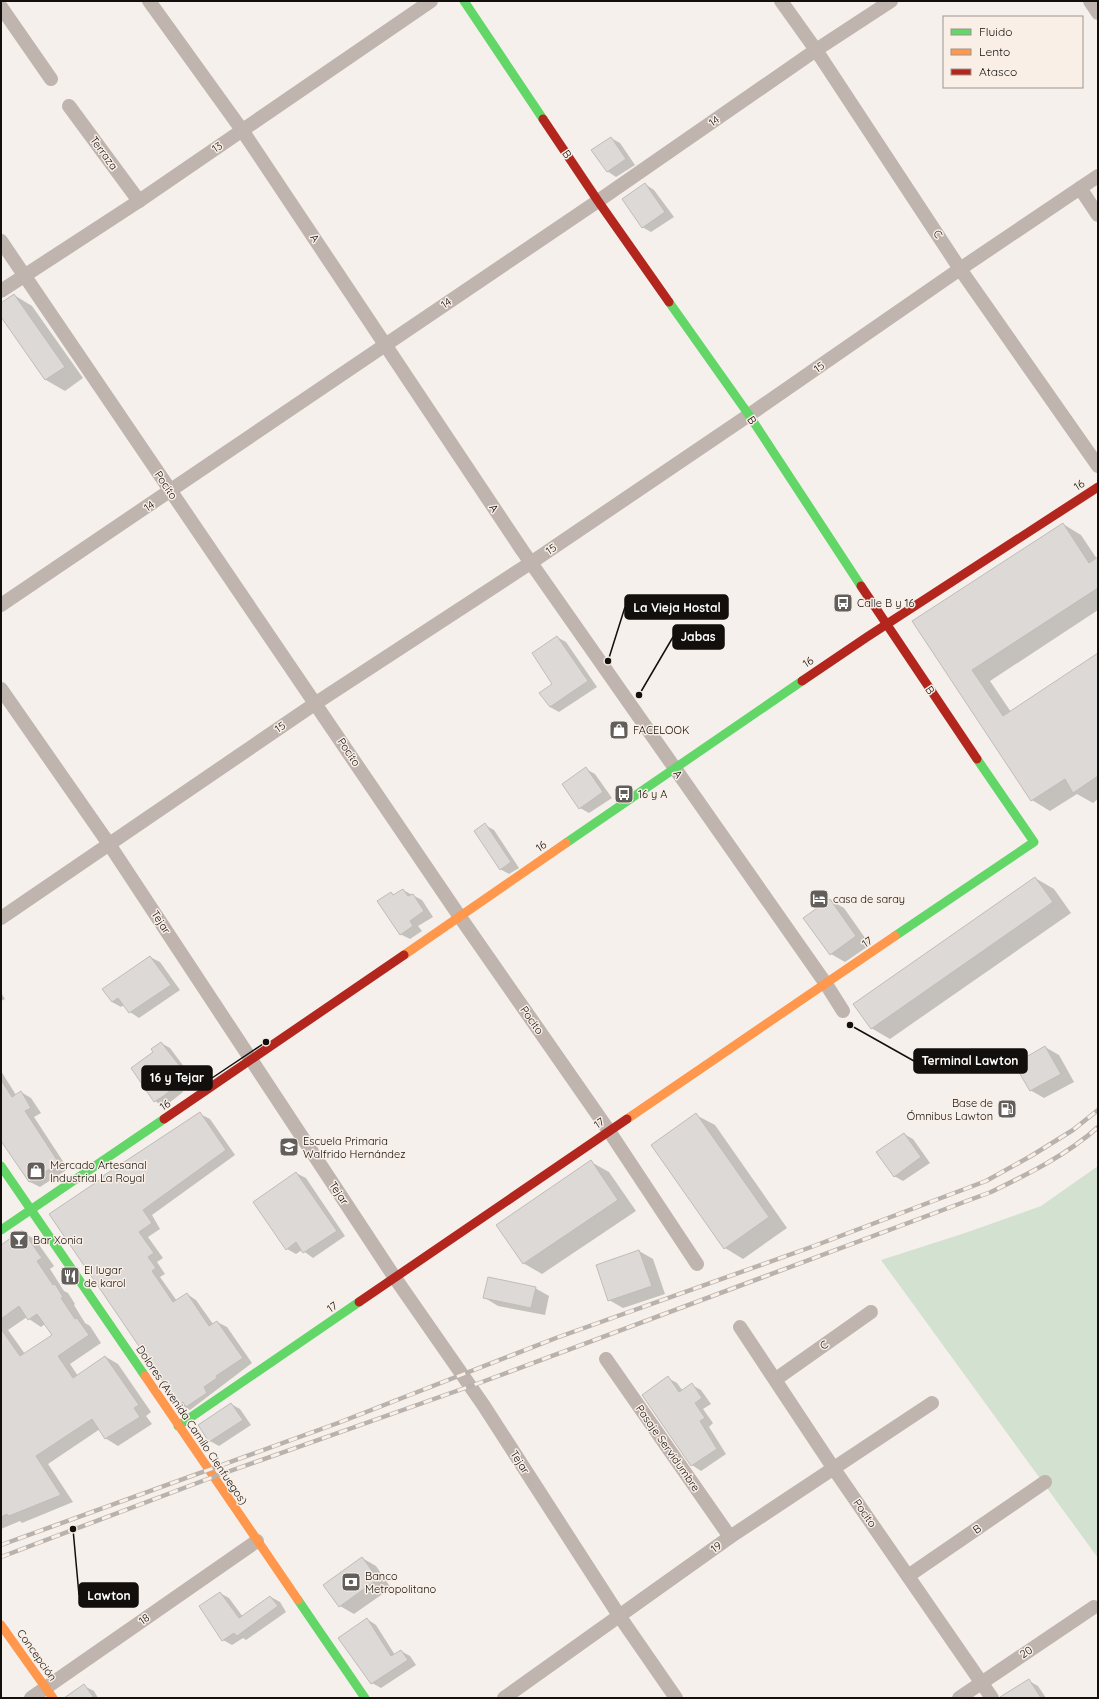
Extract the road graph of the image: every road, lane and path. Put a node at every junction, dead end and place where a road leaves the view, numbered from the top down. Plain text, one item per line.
1 (149, 1) edge
2 (431, 1) edge
3 (464, 1) edge
4 (781, 1) edge
5 (891, 1) edge
6 (1090, 1) edge
7 (1, 7) edge
8 (1098, 12) edge
9 (816, 50) junction
10 (52, 79) dead end
11 (69, 106) dead end
12 (242, 130) junction
13 (1098, 176) edge
14 (1080, 188) junction
15 (139, 201) junction
16 (598, 201) junction
17 (1098, 214) edge
18 (1, 241) edge
19 (960, 269) junction
20 (24, 276) junction
21 (1, 291) edge
22 (386, 344) junction
23 (749, 415) junction
24 (1098, 466) edge
25 (1098, 487) edge
26 (170, 491) junction
27 (532, 562) junction
28 (1, 605) edge
29 (886, 625) junction
30 (1, 689) edge
31 (316, 703) junction
32 (674, 768) junction
33 (1034, 842) joint
34 (109, 844) junction
35 (460, 917) junction
36 (1, 918) edge
37 (826, 984) junction
38 (843, 1011) dead end
39 (251, 1060) junction
40 (609, 1131) junction
41 (1, 1166) edge
42 (31, 1211) junction
43 (1, 1230) edge
44 (697, 1264) dead end
45 (396, 1278) junction
46 (871, 1312) dead end
47 (740, 1327) dead end
48 (606, 1359) dead end
49 (776, 1379) junction
50 (932, 1403) dead end
51 (178, 1426) junction
52 (834, 1469) junction
53 (1045, 1482) dead end
54 (730, 1537) junction
55 (257, 1541) junction
56 (908, 1576) junction
57 (1094, 1607) dead end
58 (620, 1617) junction
59 (1, 1625) edge
60 (981, 1682) junction
61 (49, 1693) edge
62 (31, 1698) edge
63 (365, 1698) edge
64 (504, 1698) edge
65 (676, 1698) edge
66 (959, 1698) edge
67 (992, 1698) edge

1 - 12 street, A
2 - 12 street, 13
3 - 16 street, B
4 - 9 street, C
5 - 9 street, 14
6 - 8 street
7 - 10 street
9 - 16 street, 14
9 - 19 street, C
11 - 15 street, Terraza
12 - 15 street, 13
12 - 22 street, A
13 - 14 street, 15
14 - 17 street
14 - 19 street, 15
15 - 20 street, 13
16 - 22 street, 14
16 - 23 street, B
18 - 20 street, Pocito
19 - 23 street, 15
19 - 24 street, C
20 - 21 street, 13
20 - 26 street, Pocito
22 - 26 street, 14
22 - 27 street, A
23 - 27 street, 15
23 - 29 street, B
25 - 29 street, 16
26 - 28 street, 14
26 - 31 street, Pocito
27 - 31 street, 15
27 - 32 street, A
29 - 32 street, 16
29 - 33 street, B
30 - 34 street, Tejar
31 - 34 street, 15
31 - 35 street, Pocito
32 - 35 street, 16
32 - 37 street, A
33 - 37 street, 17
34 - 36 street, 15
34 - 39 street, Tejar
35 - 39 street, 16
35 - 40 street, Pocito
37 - 38 street, A
37 - 40 street, 17
39 - 42 street, 16
39 - 45 street, Tejar
40 - 44 street, Pocito
40 - 45 street, 17
41 - 42 street, Dolores (Avenida Camilo Cienfuegos)
42 - 43 street, 16
42 - 51 street, Dolores (Avenida Camilo Cienfuegos)
45 - 51 street, 17
45 - 58 street, Tejar
46 - 49 street, C
47 - 49 street, Pocito
48 - 54 street, Pasaje Servidumbre
49 - 52 street, Pocito
50 - 52 street, 19
51 - 55 street, Dolores (Avenida Camilo Cienfuegos)
52 - 54 street, 19
52 - 56 street, Pocito
53 - 56 street, B
54 - 58 street, 19
55 - 61 street, 18
55 - 63 street, Dolores (Avenida Camilo Cienfuegos)
56 - 60 street, Pocito
57 - 60 street, 20
58 - 64 street, 19
58 - 65 street, Tejar
59 - 61 street, Concepción
60 - 66 street, 20
60 - 67 street, Pocito
61 - 62 street, 18

